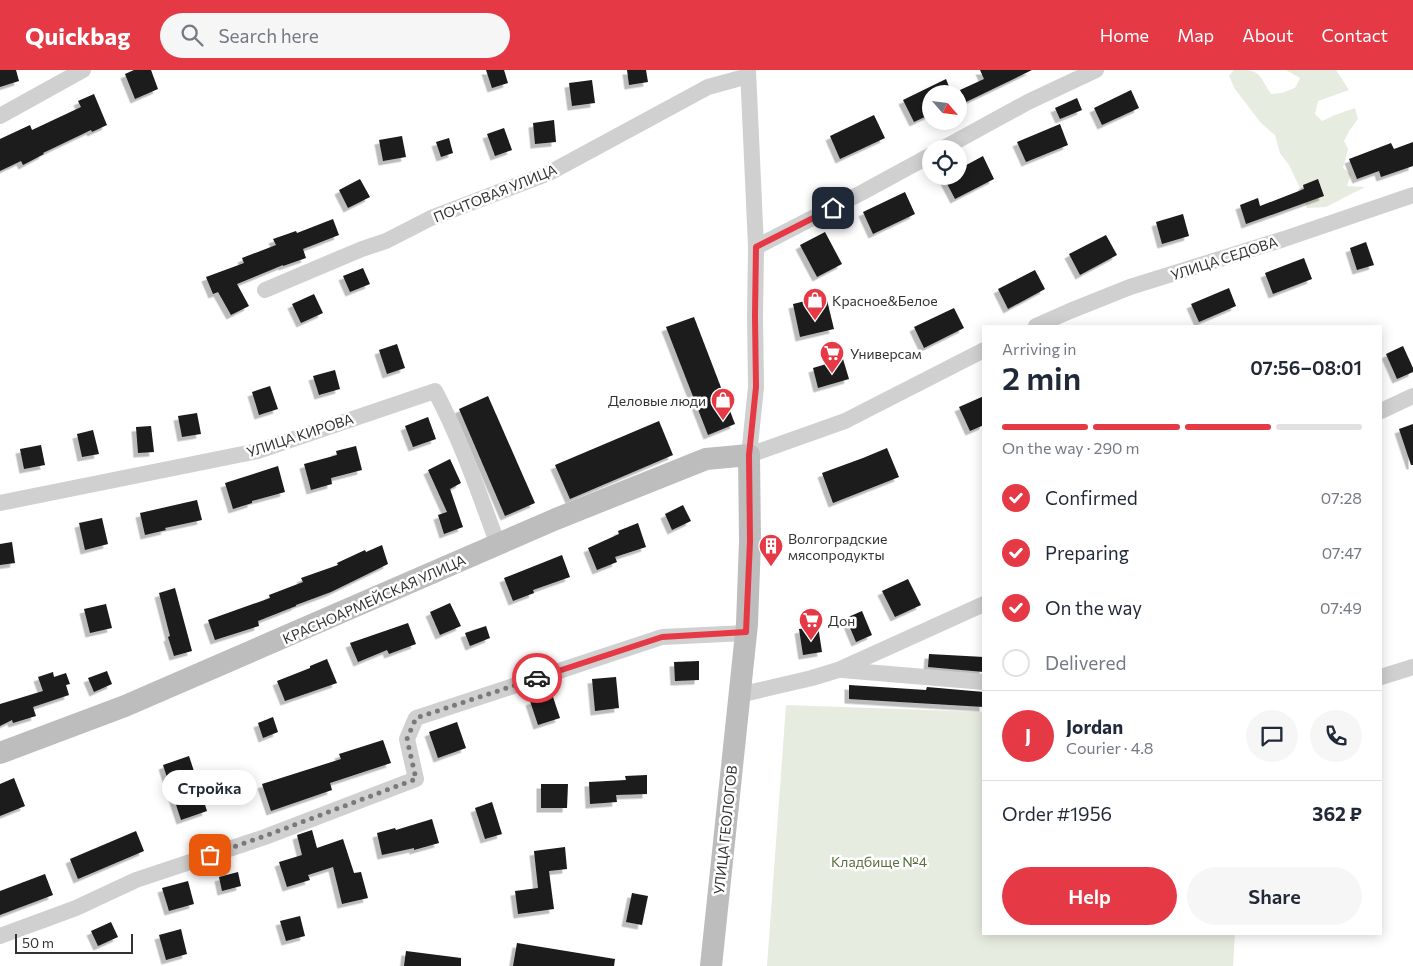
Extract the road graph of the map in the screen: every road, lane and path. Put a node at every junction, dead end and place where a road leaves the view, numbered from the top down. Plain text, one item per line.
1 (83, 70) edge
2 (1096, 70) edge
3 (748, 73) edge
4 (0, 116) edge
5 (958, 140) edge
6 (922, 160) edge
7 (1413, 194) edge
8 (756, 247) junction
9 (265, 290) dead end
10 (1038, 325) edge
11 (982, 351) edge
12 (1413, 396) edge
13 (1382, 411) edge
14 (749, 455) junction
15 (0, 503) edge
16 (498, 545) junction
17 (982, 605) edge
18 (746, 632) junction
19 (1413, 667) edge
20 (838, 670) junction
21 (1382, 677) edge
22 (982, 682) edge
23 (739, 695) junction
24 (0, 753) edge
25 (0, 936) edge
26 (711, 966) edge

1 - 4 street
2 - 5 street
3 - 8 street
3 - 9 street, ПОЧТОВАЯ УЛИЦА
6 - 8 street
7 - 10 street, УЛИЦА СЕДОВА
8 - 14 street
11 - 14 street
12 - 13 street
14 - 16 street, КРАСНОАРМЕЙСКАЯ УЛИЦА
14 - 18 street, УЛИЦА ГЕОЛОГОВ
15 - 16 street, УЛИЦА КИРОВА
16 - 24 street, КРАСНОАРМЕЙСКАЯ УЛИЦА
17 - 20 street
18 - 23 street, УЛИЦА ГЕОЛОГОВ
18 - 25 street
19 - 21 street
20 - 22 street
20 - 23 street
23 - 26 street, УЛИЦА ГЕОЛОГОВ

